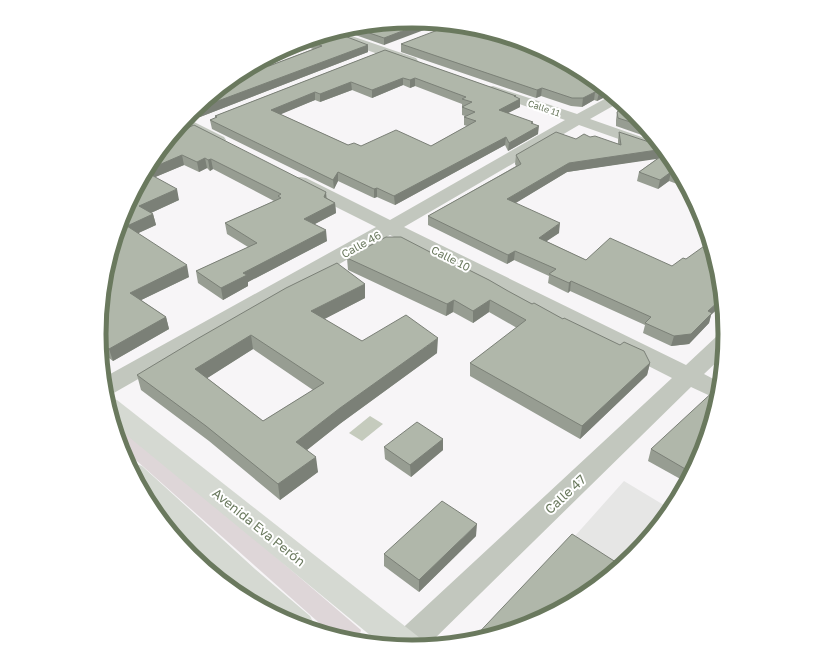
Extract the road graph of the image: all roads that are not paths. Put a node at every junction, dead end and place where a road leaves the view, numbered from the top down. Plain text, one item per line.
1 (341, 36) edge
2 (405, 44) edge
3 (385, 52) junction
4 (362, 60) edge
5 (422, 65) edge
6 (481, 86) edge
7 (611, 101) edge
8 (578, 120) junction
9 (189, 126) edge
10 (655, 147) edge
11 (234, 148) edge
12 (284, 174) edge
13 (390, 227) junction
14 (718, 348) edge
15 (689, 377) junction
16 (110, 384) edge
17 (714, 389) edge
18 (116, 412) edge
19 (147, 488) edge
20 (238, 584) edge
21 (263, 602) edge
22 (398, 640) edge
23 (412, 641) edge

1 - 3 street
2 - 3 street
3 - 4 street
3 - 5 street
6 - 8 street, Calle 11
7 - 8 street, Calle 46
8 - 10 street, Calle 11
8 - 13 street, Calle 46
9 - 11 street
12 - 13 street, Calle 10
13 - 15 street, Calle 10
13 - 16 street, Calle 46
14 - 15 street, Calle 47
15 - 17 street, Calle 10
15 - 23 street, Calle 47
18 - 22 main road, Avenida Eva Perón
19 - 20 main road
20 - 21 main road

